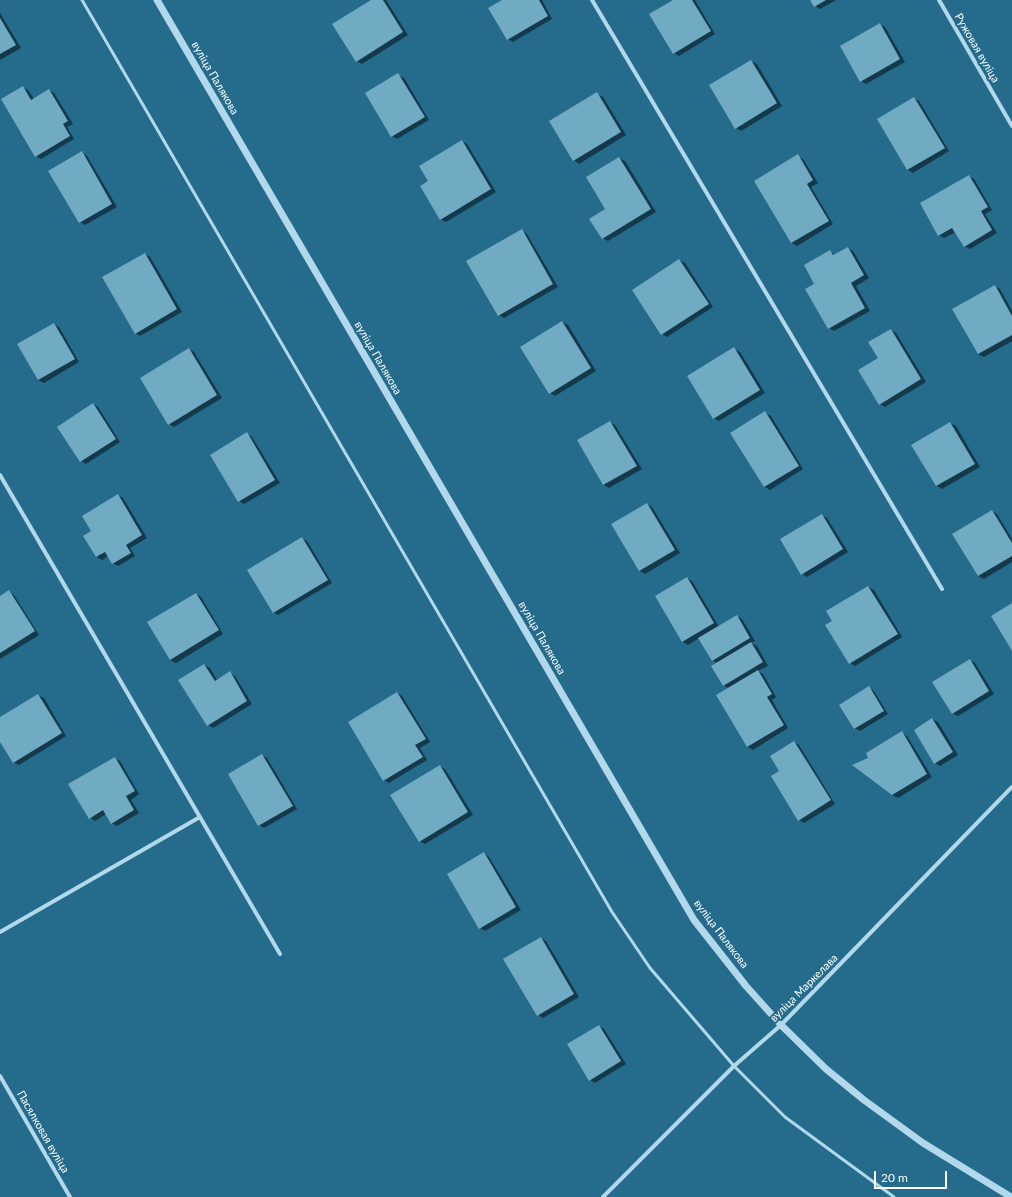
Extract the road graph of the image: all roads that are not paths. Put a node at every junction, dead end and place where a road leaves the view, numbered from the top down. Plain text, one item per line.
1 (82, 0) edge
2 (157, 0) edge
3 (592, 0) edge
4 (939, 0) edge
5 (1012, 126) edge
6 (0, 475) edge
7 (942, 590) dead end
8 (1012, 787) edge
9 (200, 817) junction
10 (0, 932) edge
11 (280, 954) dead end
12 (781, 1025) junction
13 (734, 1066) junction
14 (0, 1076) edge
15 (70, 1197) edge
16 (603, 1197) edge
17 (894, 1197) edge
18 (1010, 1197) edge

1 - 13 lane
2 - 12 street, вуліца Палякова
3 - 7 street
4 - 5 street, Ружовая вуліца
6 - 9 street
8 - 12 street, вуліца Маркелава
9 - 10 street
9 - 11 street
12 - 13 street, вуліца Маркелава
12 - 18 street, вуліца Палякова
13 - 16 street, вуліца Маркелава
13 - 17 lane
14 - 15 street, Пасялковая вуліца

